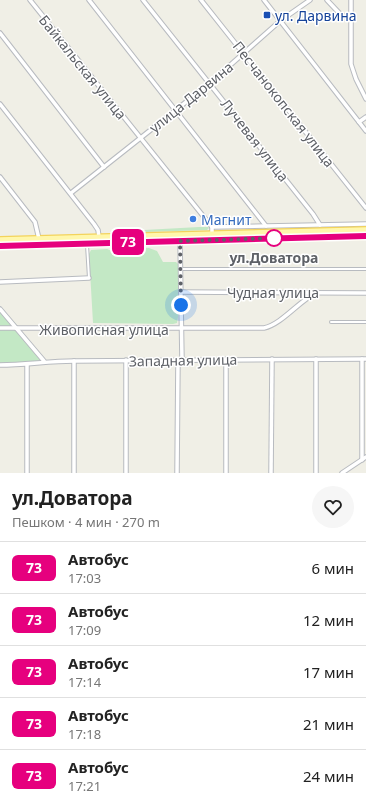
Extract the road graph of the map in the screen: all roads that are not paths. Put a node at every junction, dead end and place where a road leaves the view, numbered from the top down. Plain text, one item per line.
1 (30, 0) edge
2 (89, 0) edge
3 (143, 0) edge
4 (201, 0) edge
5 (264, 0) edge
6 (310, 0) edge
7 (327, 0) edge
8 (351, 0) edge
9 (351, 17) junction
10 (280, 21) junction
11 (0, 33) edge
12 (244, 53) junction
13 (210, 83) junction
14 (366, 99) edge
15 (0, 104) edge
16 (175, 110) junction
17 (366, 117) edge
18 (360, 122) junction
19 (366, 131) edge
20 (141, 138) junction
21 (104, 166) junction
22 (0, 177) edge
23 (70, 193) junction
24 (366, 208) edge
25 (366, 224) edge
26 (320, 225) junction
27 (266, 226) junction
28 (212, 227) junction
29 (366, 230) edge
30 (212, 234) junction
31 (366, 236) edge
32 (99, 237) junction
33 (39, 239) junction
34 (0, 240) edge
35 (180, 241) junction
36 (87, 244) junction
37 (0, 246) edge
38 (180, 269) junction
39 (366, 269) edge
40 (88, 278) joint
41 (0, 282) edge
42 (181, 292) junction
43 (316, 292) junction
44 (366, 293) edge
45 (0, 309) edge
46 (331, 322) dead end
47 (366, 322) edge
48 (0, 328) edge
49 (18, 328) junction
50 (182, 329) junction
51 (226, 359) junction
52 (272, 359) junction
53 (316, 359) junction
54 (364, 359) edge
55 (126, 360) junction
56 (180, 360) junction
57 (44, 361) junction
58 (74, 361) junction
59 (0, 365) edge
60 (28, 365) junction
61 (364, 458) edge
62 (27, 473) edge
63 (74, 473) edge
64 (126, 473) edge
65 (177, 473) edge
66 (226, 473) edge
67 (270, 473) edge
68 (316, 473) edge
69 (342, 473) edge

1 - 20 street, Байкальская улица
2 - 16 street
3 - 13 street, Лучевая улица
4 - 12 street, Песчанокопская улица
5 - 10 street
6 - 10 street, улица Дарвина
7 - 9 street
8 - 9 street
9 - 14 street
10 - 12 street, улица Дарвина
10 - 18 street
11 - 21 street
12 - 13 street, улица Дарвина
12 - 24 street, Песчанокопская улица
13 - 16 street, улица Дарвина
13 - 26 street, Лучевая улица
15 - 23 street
16 - 20 street, улица Дарвина
16 - 27 street
17 - 18 street
18 - 19 street
20 - 21 street, улица Дарвина
20 - 28 street, Байкальская улица
21 - 23 street, улица Дарвина
22 - 33 street
23 - 32 street
25 - 26 street
26 - 27 street
27 - 28 street
28 - 30 street
29 - 30 main road
30 - 32 main road
31 - 35 main road
32 - 33 main road
33 - 34 main road
35 - 36 main road
35 - 38 street
36 - 37 main road
36 - 40 lane
38 - 39 lane
38 - 42 street
40 - 41 street
42 - 43 street, Чудная улица
42 - 50 street
43 - 44 street, Чудная улица
43 - 50 street, Живописная улица
45 - 49 street
46 - 47 lane
48 - 49 street, Живописная улица
49 - 50 street, Живописная улица
49 - 57 street
50 - 56 street
51 - 52 street, Западная улица
51 - 56 street, Западная улица
51 - 66 street
52 - 53 street, Западная улица
52 - 67 street
53 - 54 street, Западная улица
53 - 68 street
54 - 61 street
55 - 56 street, Западная улица
55 - 58 street, Западная улица
55 - 64 street
56 - 65 street
57 - 58 street, Западная улица
57 - 60 street, Западная улица
58 - 63 street
59 - 60 street, Западная улица
60 - 62 street
61 - 69 street

